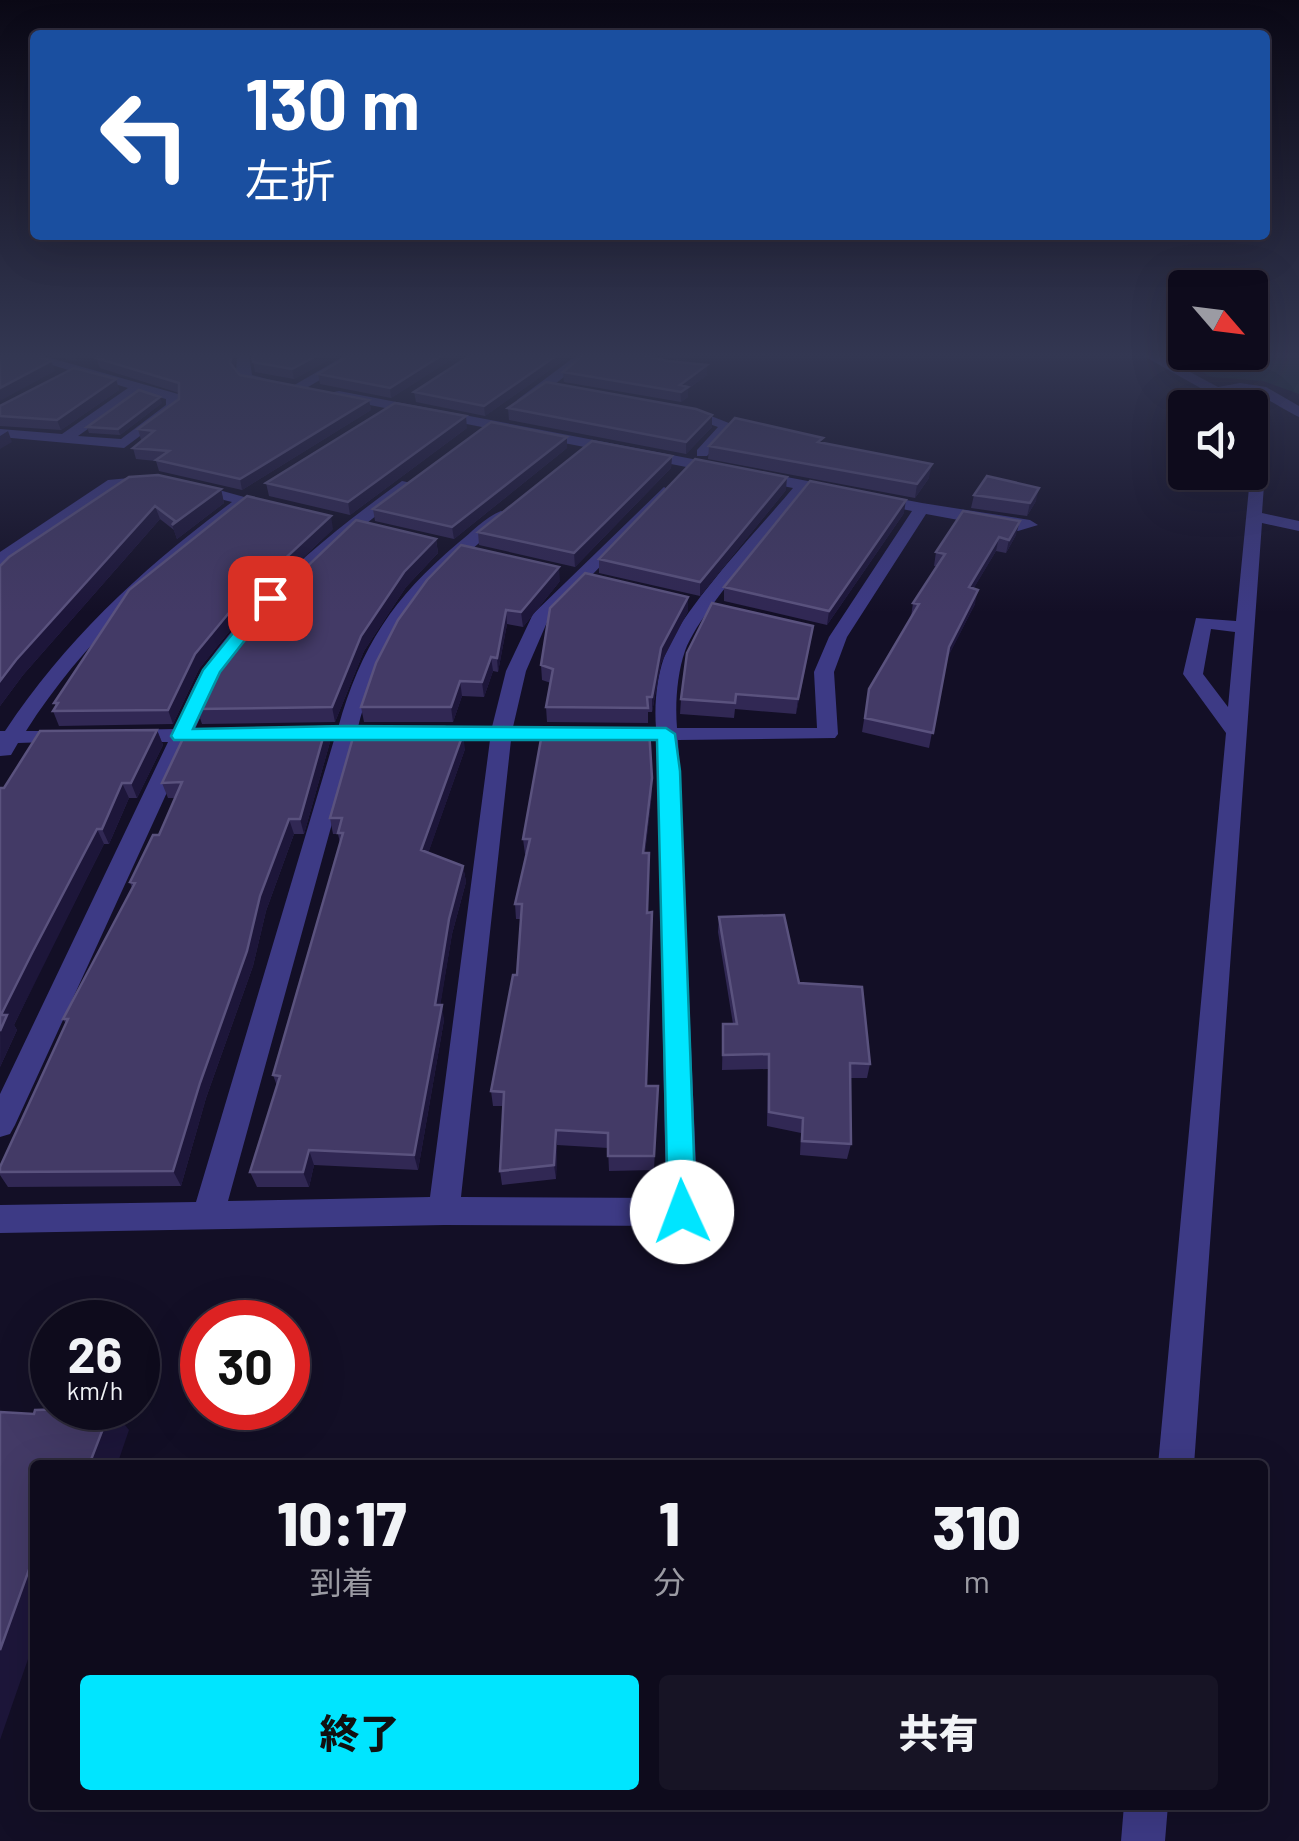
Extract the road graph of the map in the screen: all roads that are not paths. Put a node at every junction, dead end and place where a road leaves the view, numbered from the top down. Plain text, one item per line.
1 (102, 441) edge
2 (128, 441) edge
3 (578, 441) edge
4 (713, 441) edge
5 (589, 443) junction
6 (574, 455) edge
7 (692, 463) junction
8 (429, 469) edge
9 (162, 480) edge
10 (181, 484) edge
11 (803, 485) junction
12 (1255, 490) edge
13 (253, 495) junction
14 (518, 502) edge
15 (922, 508) junction
16 (297, 512) edge
17 (1252, 516) junction
18 (1030, 525) dead end
19 (1299, 526) edge
20 (0, 560) edge
21 (1244, 628) junction
22 (346, 732) junction
23 (1236, 732) junction
24 (501, 733) junction
25 (269, 734) edge
26 (666, 734) junction
27 (234, 735) edge
28 (181, 736) junction
29 (3, 743) edge
30 (0, 1125) edge
31 (444, 1211) junction
32 (208, 1215) junction
33 (0, 1219) edge
34 (1176, 1460) edge
35 (1146, 1810) edge
36 (1143, 1841) edge

1 - 2 street
3 - 5 street
4 - 7 street
5 - 6 street
5 - 7 street
7 - 11 street
7 - 24 street
8 - 28 street
9 - 20 street
10 - 13 street
11 - 15 street
11 - 26 street
12 - 17 street
13 - 16 street
13 - 29 street
14 - 22 street
15 - 18 street
15 - 26 street
17 - 19 street
17 - 21 street
21 - 23 street
21 - 23 street
22 - 24 street
22 - 25 street
22 - 32 street
23 - 34 street
24 - 26 street
24 - 31 street
26 - 31 street
27 - 28 street
28 - 29 street
28 - 30 street
31 - 32 street
32 - 33 street
35 - 36 street

